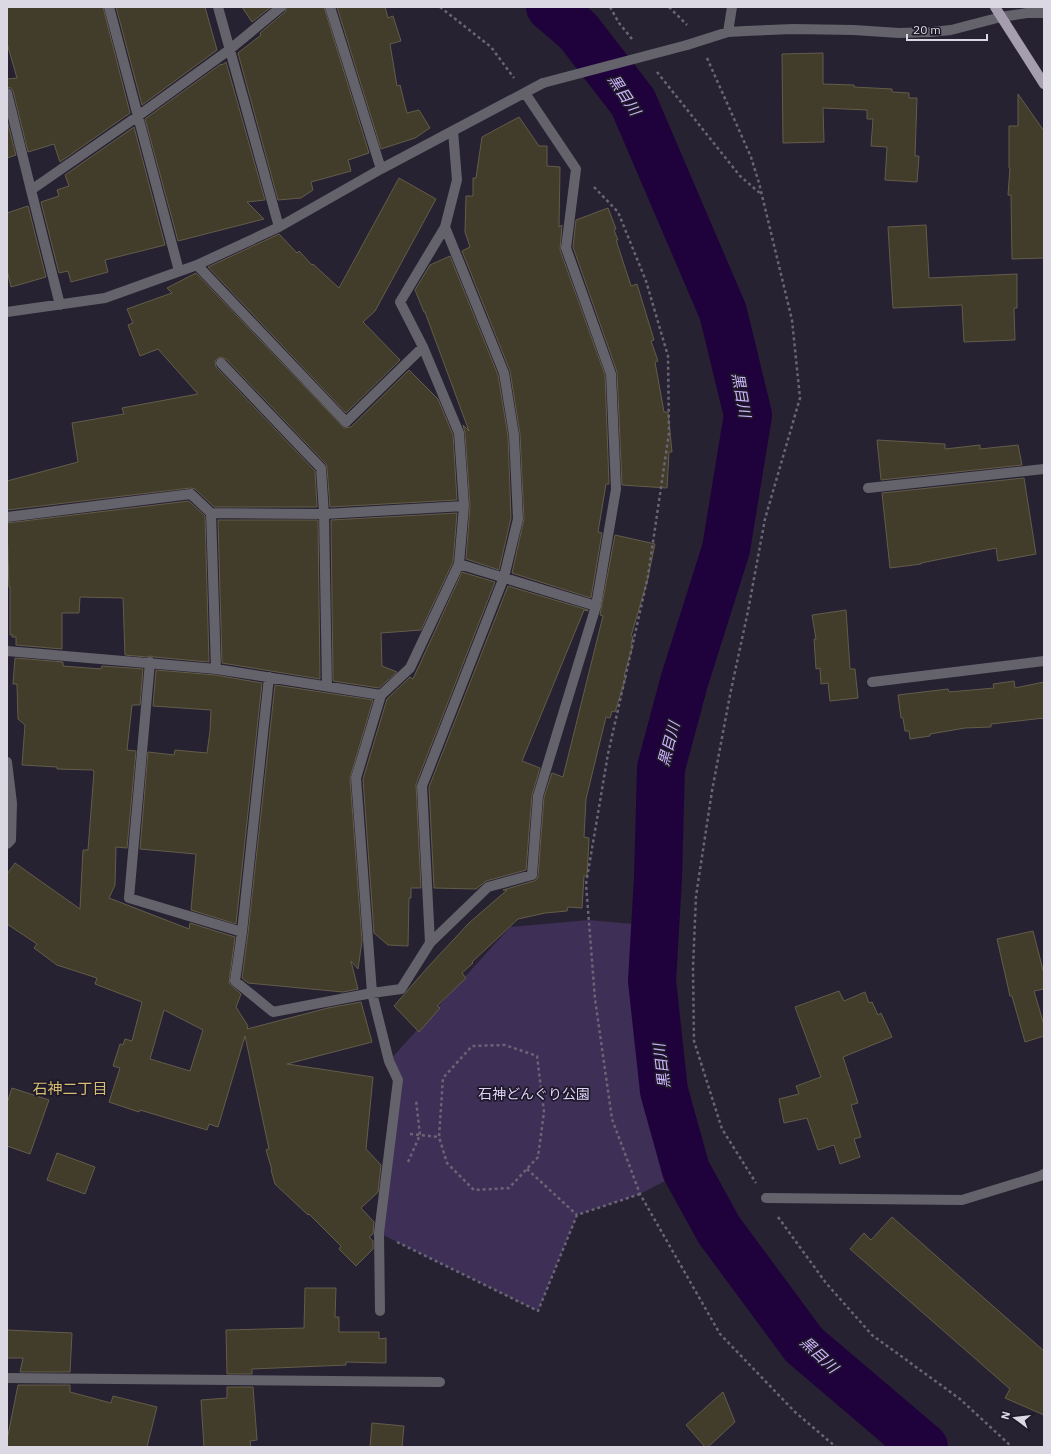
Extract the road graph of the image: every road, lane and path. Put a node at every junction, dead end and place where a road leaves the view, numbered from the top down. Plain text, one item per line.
1 (109, 7) edge
2 (218, 7) edge
3 (282, 7) edge
4 (330, 7) edge
5 (440, 7) edge
6 (610, 7) edge
7 (732, 7) edge
8 (995, 7) edge
9 (1044, 13) edge
10 (1001, 17) junction
11 (728, 32) junction
12 (700, 41) junction
13 (634, 42) dead end
14 (229, 50) junction
15 (653, 66) dead end
16 (1044, 84) edge
17 (7, 93) edge
18 (525, 93) junction
19 (138, 116) junction
20 (453, 131) junction
21 (381, 169) junction
22 (576, 169) junction
23 (31, 190) junction
24 (762, 195) junction
25 (279, 227) junction
26 (445, 227) junction
27 (197, 265) junction
28 (179, 271) junction
29 (60, 305) junction
30 (7, 312) edge
31 (423, 347) junction
32 (221, 363) dead end
33 (1044, 469) edge
34 (868, 488) dead end
35 (464, 506) junction
36 (211, 512) junction
37 (324, 514) junction
38 (7, 517) edge
39 (459, 564) junction
40 (504, 577) junction
41 (596, 606) junction
42 (7, 651) edge
43 (1044, 661) edge
44 (150, 662) junction
45 (216, 669) junction
46 (269, 677) junction
47 (872, 682) dead end
48 (327, 686) junction
49 (381, 695) junction
50 (7, 762) edge
51 (7, 844) edge
52 (242, 932) junction
53 (430, 943) junction
54 (372, 993) junction
55 (392, 1133) junction
56 (439, 1137) junction
57 (527, 1169) junction
58 (1044, 1174) edge
59 (640, 1194) junction
60 (766, 1198) junction
61 (578, 1215) junction
62 (379, 1233) junction
63 (380, 1311) dead end
64 (7, 1378) edge
65 (440, 1382) dead end
66 (836, 1447) edge
67 (1012, 1447) edge

1 - 19 street
2 - 14 street
3 - 14 street
4 - 21 street
5 - 18 path
6 - 13 path
7 - 11 street
8 - 10 main road
9 - 10 street
10 - 11 street
10 - 16 main road
11 - 12 street
12 - 18 street, bridge
12 - 24 path
14 - 19 street
14 - 25 street
15 - 24 path
17 - 23 street
18 - 20 street
18 - 22 street
19 - 23 street
19 - 28 street
20 - 21 street
20 - 26 street
21 - 25 street
22 - 41 street
22 - 59 path
23 - 29 street
24 - 60 path
25 - 27 street
26 - 31 street
26 - 40 street
27 - 28 street
27 - 31 street
28 - 29 street
29 - 30 street
31 - 35 street
32 - 37 street
33 - 34 street
35 - 37 street
35 - 39 street
36 - 37 street
36 - 38 street
36 - 45 street
37 - 48 street
39 - 40 street
39 - 49 street
40 - 41 street
40 - 53 street
41 - 53 street
42 - 44 street
43 - 47 street
44 - 45 street
44 - 52 street
45 - 46 street
46 - 48 street
46 - 52 street
48 - 49 street
49 - 54 street
50 - 51 street
52 - 54 street
53 - 54 street
54 - 55 street
55 - 56 path
55 - 62 street
56 - 57 path
56 - 57 path
57 - 61 path
58 - 60 street
59 - 61 path
59 - 66 path
60 - 67 path
61 - 62 path
62 - 63 street
64 - 65 street

